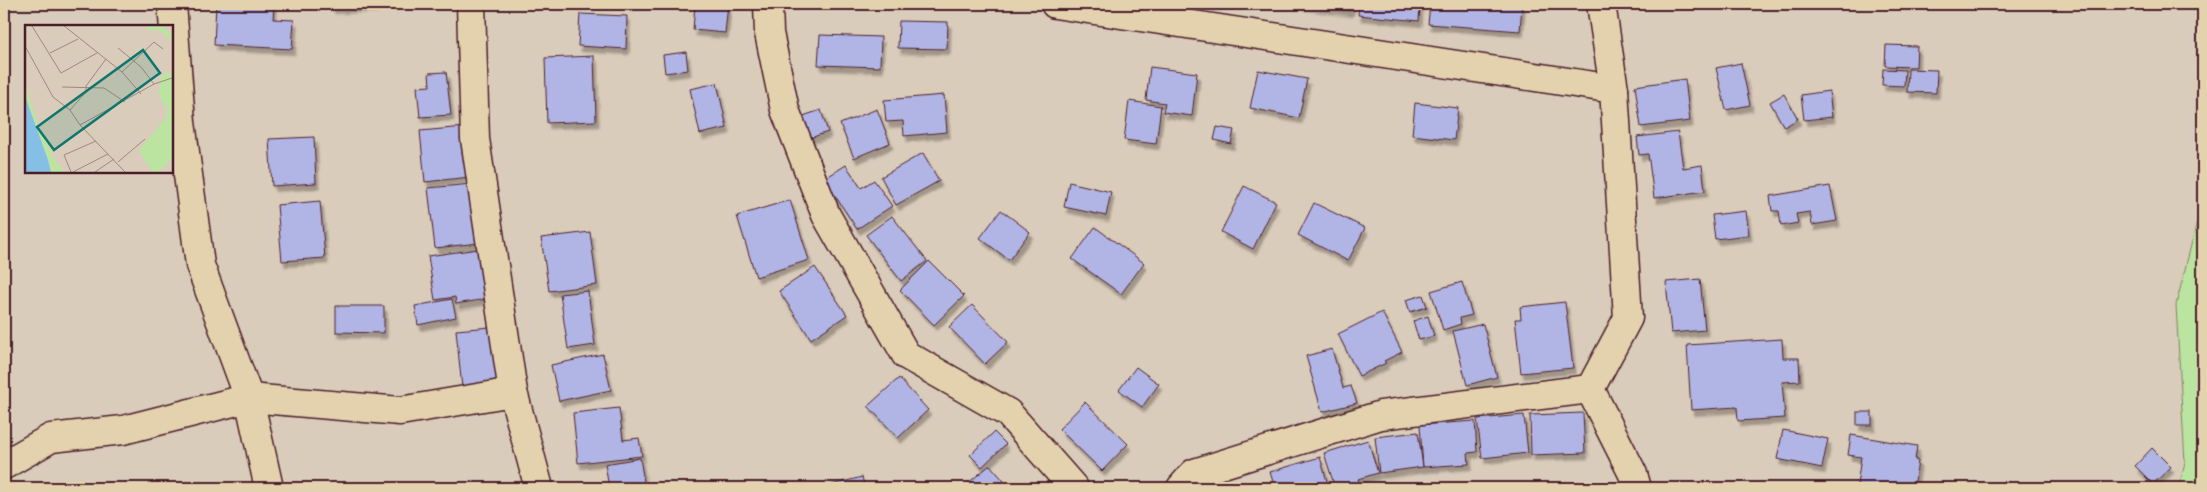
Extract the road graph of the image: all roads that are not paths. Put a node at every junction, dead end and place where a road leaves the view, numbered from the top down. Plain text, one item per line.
1 (172, 4) edge
2 (471, 4) edge
3 (768, 4) edge
4 (1055, 4) edge
5 (1601, 4) edge
6 (1614, 89) junction
7 (1590, 389) junction
8 (513, 392) junction
9 (249, 398) junction
10 (4, 465) edge
11 (269, 488) edge
12 (539, 488) edge
13 (1074, 488) edge
14 (1181, 488) edge
15 (1637, 488) edge

1 - 9 street
2 - 8 street
3 - 13 street
4 - 6 street
5 - 6 street
6 - 7 street
7 - 14 street
7 - 15 street
8 - 9 street
8 - 12 street
9 - 10 street
9 - 11 street

